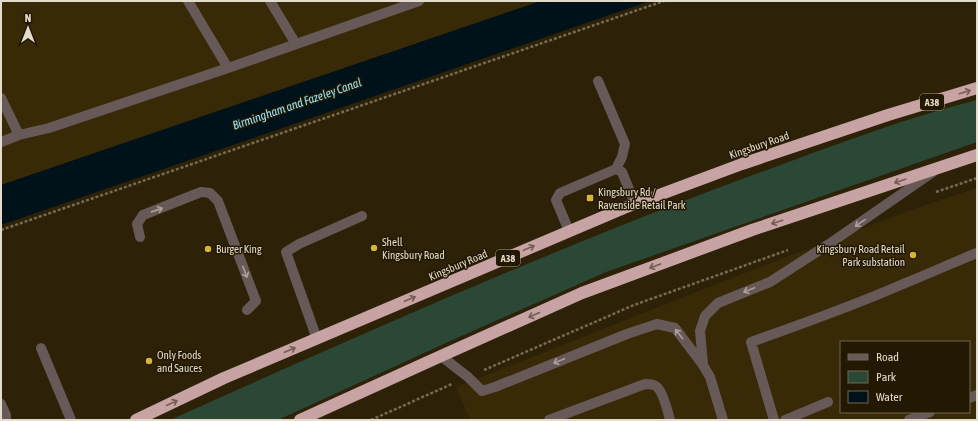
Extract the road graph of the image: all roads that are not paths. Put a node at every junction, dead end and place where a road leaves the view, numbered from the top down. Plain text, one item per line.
1 (188, 1) edge
2 (270, 1) edge
3 (419, 1) edge
4 (296, 44) junction
5 (228, 68) junction
6 (598, 81) dead end
7 (977, 88) edge
8 (1, 98) edge
9 (19, 135) junction
10 (1, 142) edge
11 (977, 155) edge
12 (616, 169) junction
13 (938, 169) junction
14 (635, 204) junction
15 (362, 216) dead end
16 (569, 231) junction
17 (140, 237) dead end
18 (977, 253) edge
19 (247, 310) dead end
20 (317, 339) junction
21 (41, 348) dead end
22 (440, 356) junction
23 (703, 365) junction
24 (828, 402) dead end
25 (1, 404) edge
26 (927, 413) edge
27 (6, 420) edge
28 (71, 420) edge
29 (136, 420) edge
30 (300, 420) edge
31 (549, 420) edge
32 (670, 420) edge
33 (723, 420) edge
34 (774, 420) edge
35 (785, 420) edge
36 (909, 420) edge

1 - 5 lane
2 - 4 lane
3 - 4 lane
4 - 5 lane
5 - 9 lane
6 - 12 lane
14 -> 7 highway, Kingsbury Road / A38
8 - 9 lane
9 - 10 lane
11 - 13 highway
12 - 14 lane
12 - 16 lane
13 -> 22 highway
13 -> 23 lane
14 - 16 highway, Kingsbury Road / A38
15 - 20 lane
20 -> 16 highway, Kingsbury Road / A38
17 -> 19 lane
18 - 34 lane
29 -> 20 highway, Kingsbury Road / A38
21 - 28 lane
23 -> 22 lane
22 - 30 highway
23 - 33 lane
24 - 35 lane
25 - 27 lane
26 - 36 lane
31 - 32 lane

